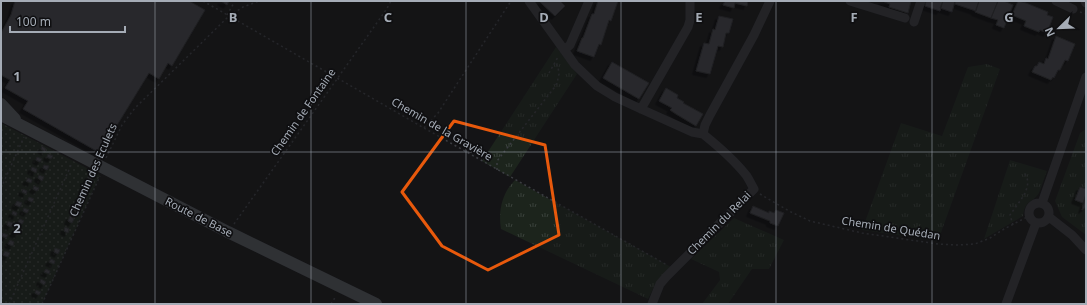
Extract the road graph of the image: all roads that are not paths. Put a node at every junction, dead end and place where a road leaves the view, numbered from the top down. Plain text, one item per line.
1 (529, 1) edge
2 (589, 1) edge
3 (690, 1) edge
4 (770, 1) edge
5 (850, 1) edge
6 (921, 1) edge
7 (1056, 1) edge
8 (1073, 8) dead end
9 (564, 50) junction
10 (1086, 77) edge
11 (1, 104) edge
12 (641, 110) junction
13 (1, 115) edge
14 (26, 127) junction
15 (703, 134) junction
16 (1042, 203) junction
17 (1049, 217) junction
18 (1033, 220) junction
19 (1086, 250) edge
20 (376, 304) edge
21 (652, 304) edge
22 (1006, 304) edge

1 - 9 street
2 - 9 street
3 - 12 street
4 - 15 street
5 - 6 street
7 - 8 street
9 - 12 street
10 - 16 street
11 - 14 main road, Route de Base
12 - 15 street
13 - 14 main road, Route de Base
14 - 20 main road, Route de Base
15 - 21 street, Chemin du Relai
16 - 17 street
16 - 18 street
17 - 18 street
17 - 19 street
18 - 22 street

